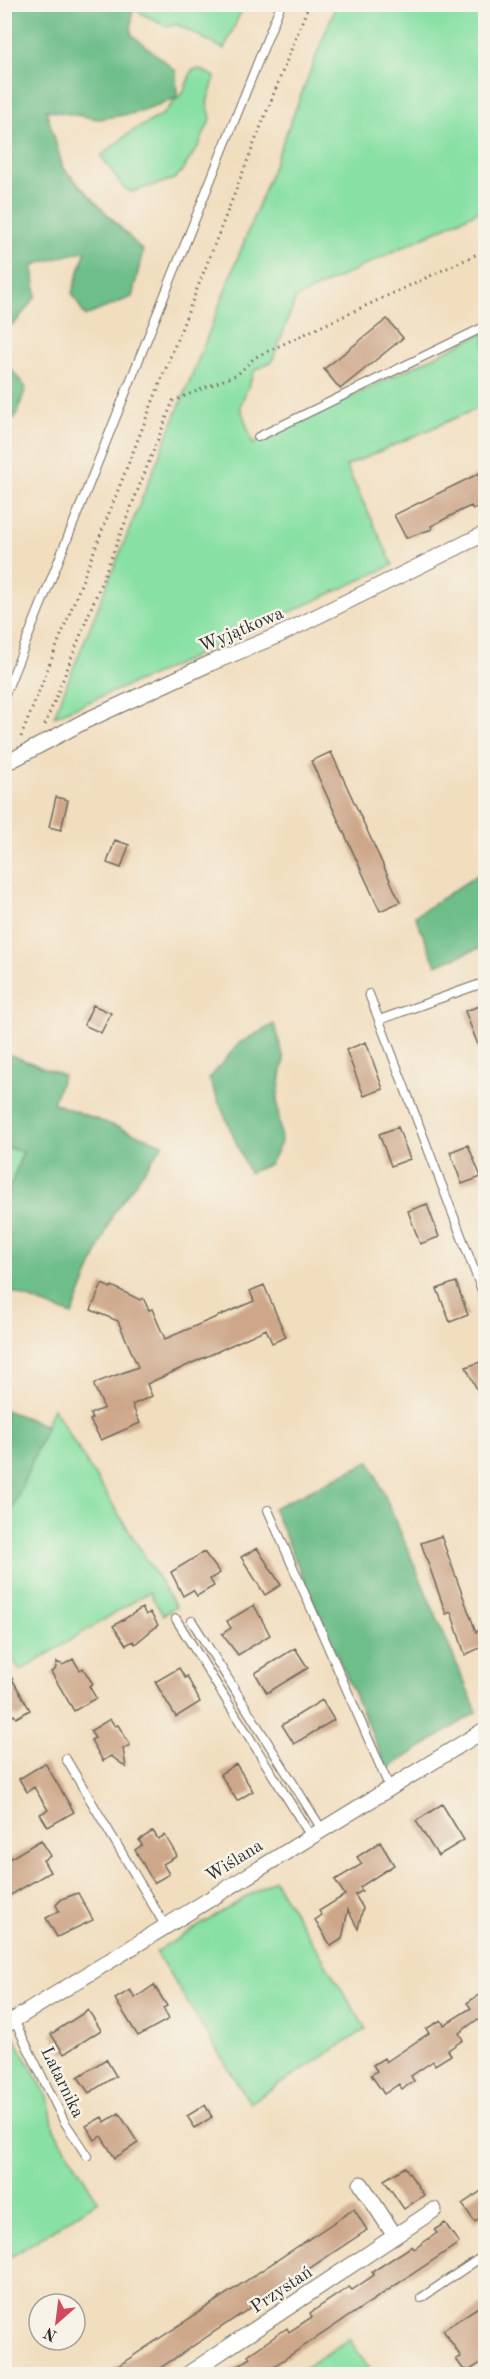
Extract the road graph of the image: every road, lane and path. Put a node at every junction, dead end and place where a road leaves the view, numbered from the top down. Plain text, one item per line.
1 (281, 4) edge
2 (309, 4) edge
3 (486, 250) edge
4 (486, 326) edge
5 (258, 437) dead end
6 (486, 533) edge
7 (4, 697) edge
8 (51, 739) junction
9 (12, 760) joint
10 (486, 982) edge
11 (369, 994) dead end
12 (379, 1020) junction
13 (486, 1301) edge
14 (268, 1510) dead end
15 (176, 1618) dead end
16 (192, 1622) dead end
17 (486, 1729) edge
18 (66, 1759) dead end
19 (389, 1786) junction
20 (316, 1832) junction
21 (166, 1927) junction
22 (9, 2023) edge
23 (87, 2156) dead end
24 (361, 2184) dead end
25 (434, 2210) dead end
26 (395, 2236) junction
27 (486, 2254) edge
28 (421, 2298) dead end
29 (188, 2374) edge

1 - 7 lane
2 - 9 path
3 - 8 path
4 - 5 lane
6 - 8 street, Wyjątkowa
8 - 9 street, Wyjątkowa
10 - 12 lane
11 - 12 lane
12 - 13 lane
14 - 19 lane
15 - 20 lane
16 - 20 lane
17 - 19 street, Wiślana
18 - 21 lane
19 - 20 street, Wiślana
20 - 21 street, Wiślana
21 - 22 street, Wiślana
22 - 23 lane, Latarnika
24 - 26 street
25 - 26 street, Przystań
26 - 29 street, Przystań
27 - 28 lane

